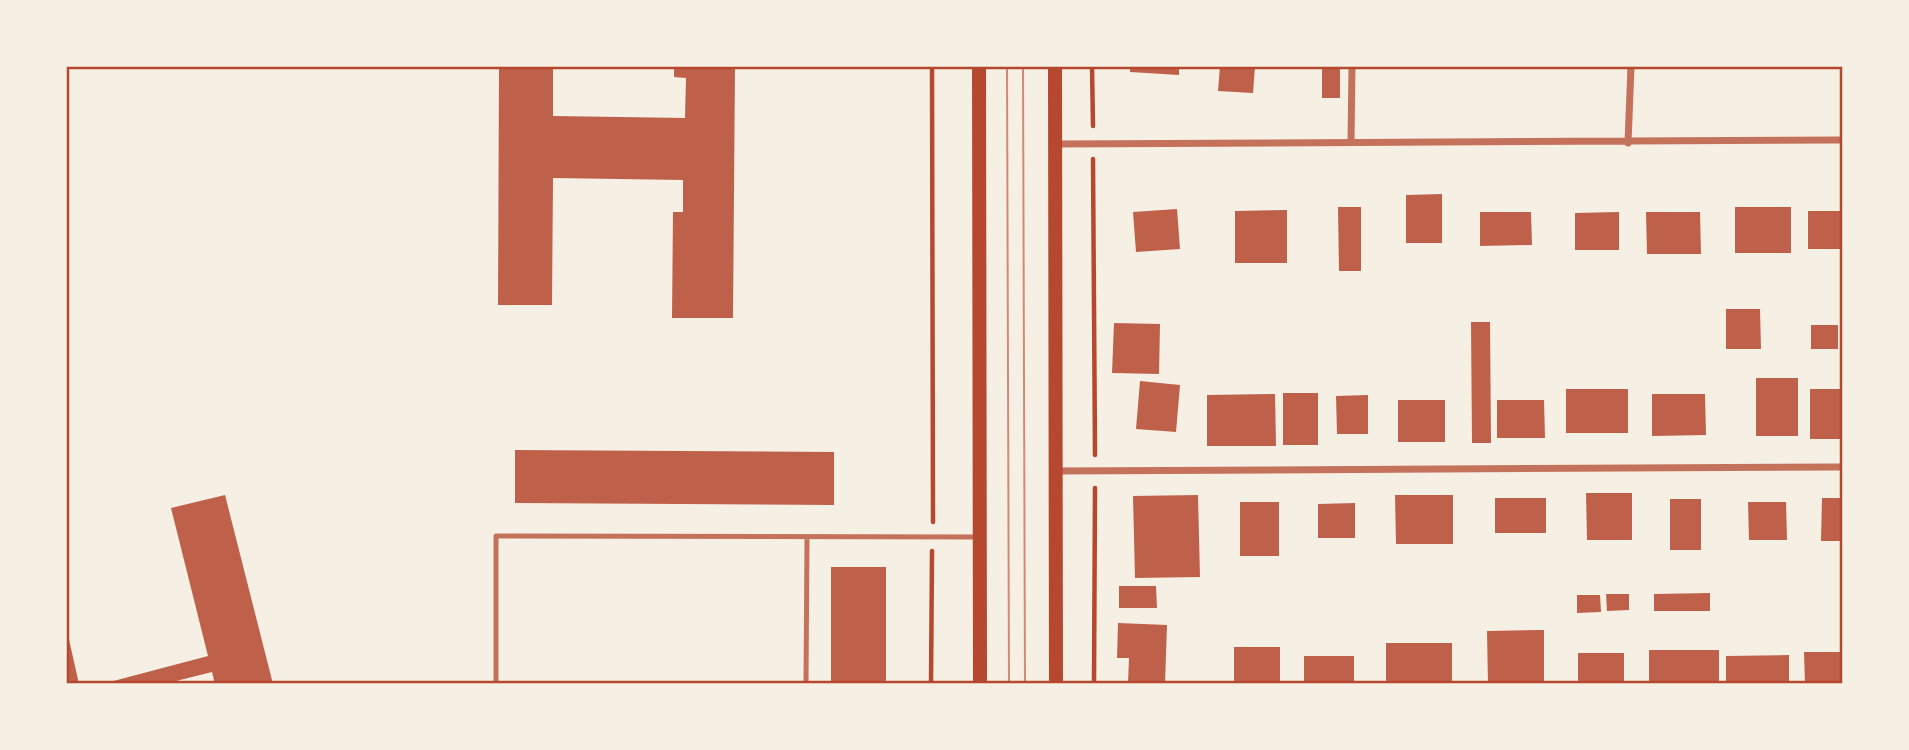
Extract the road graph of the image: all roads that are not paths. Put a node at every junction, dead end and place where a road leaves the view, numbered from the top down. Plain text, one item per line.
1 (979, 66) edge
2 (1055, 66) edge
3 (1352, 66) edge
4 (1631, 66) edge
5 (1843, 140) edge
6 (1351, 142) junction
7 (1628, 143) junction
8 (1055, 144) junction
9 (1843, 467) edge
10 (1056, 471) junction
11 (807, 537) junction
12 (980, 537) junction
13 (496, 684) edge
14 (806, 684) edge
15 (980, 684) edge
16 (1056, 684) edge

1 - 12 main road
2 - 8 main road
3 - 6 street
4 - 7 street
5 - 7 street
6 - 7 street
6 - 8 street
8 - 10 main road
9 - 10 street
10 - 16 main road
11 - 12 lane
11 - 13 lane
11 - 14 lane
12 - 15 main road

